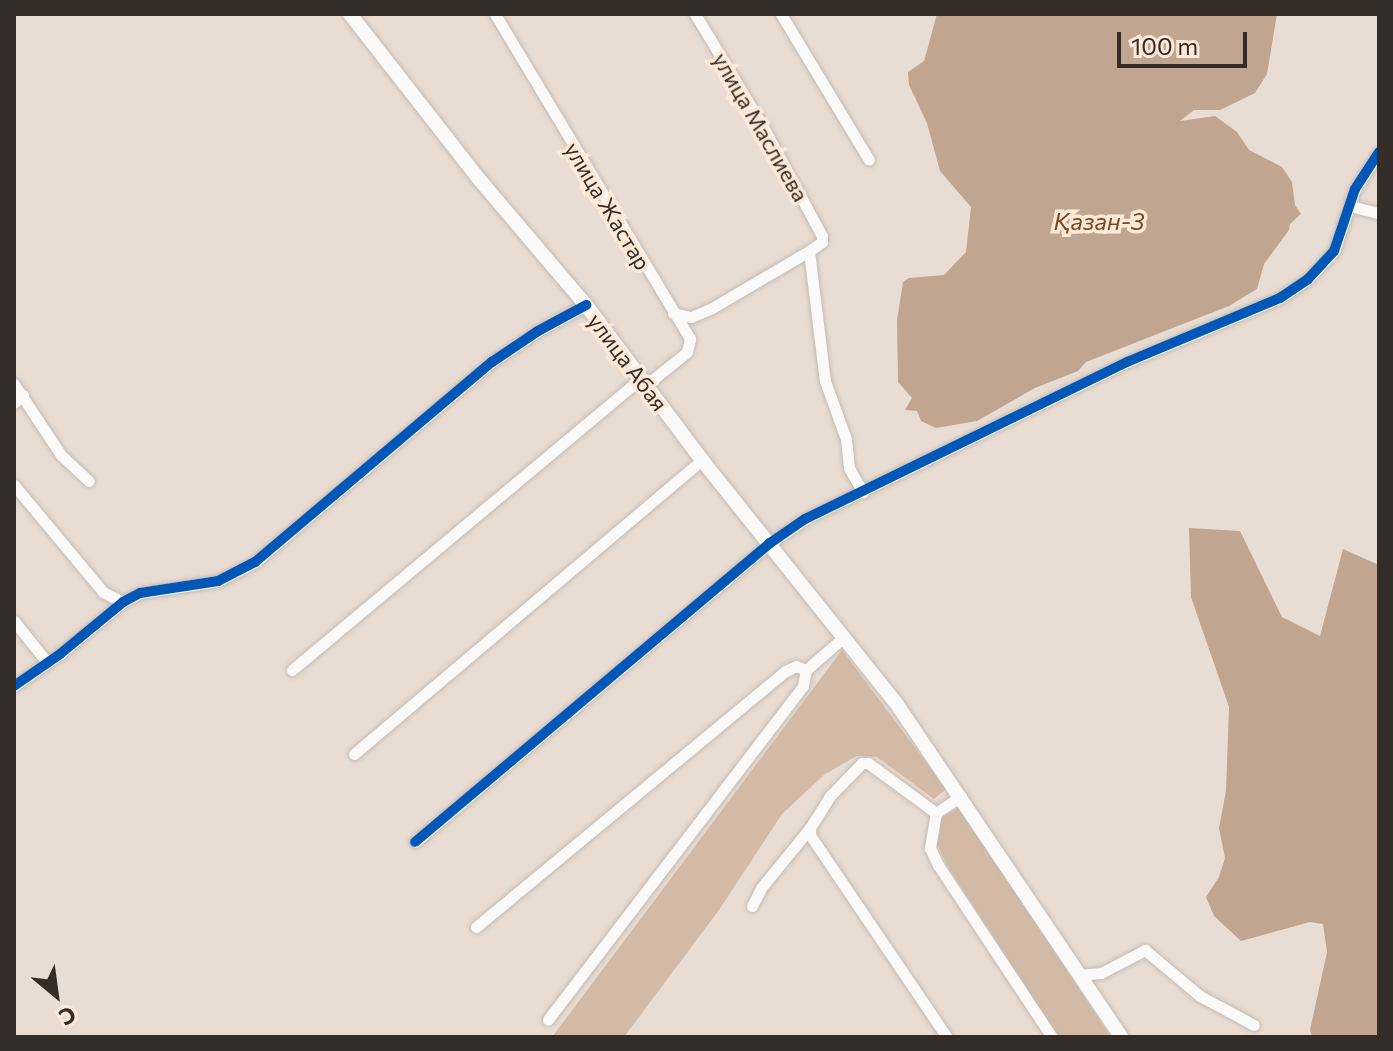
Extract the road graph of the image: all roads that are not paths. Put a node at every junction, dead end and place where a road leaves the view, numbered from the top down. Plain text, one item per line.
1 (350, 14) edge
2 (495, 14) edge
3 (781, 14) edge
4 (698, 15) edge
5 (1379, 152) edge
6 (869, 160) dead end
7 (1350, 206) junction
8 (1379, 213) edge
9 (809, 251) junction
10 (586, 305) junction
11 (673, 313) junction
12 (643, 382) junction
13 (14, 384) edge
14 (19, 399) edge
15 (702, 460) junction
16 (89, 481) dead end
17 (14, 485) edge
18 (863, 492) junction
19 (770, 543) junction
20 (123, 602) junction
21 (14, 621) edge
22 (844, 637) junction
23 (46, 661) junction
24 (292, 670) dead end
25 (806, 670) junction
26 (14, 686) edge
27 (354, 754) dead end
28 (961, 796) junction
29 (936, 813) junction
30 (810, 828) junction
31 (415, 842) dead end
32 (752, 906) dead end
33 (476, 927) dead end
34 (1079, 975) junction
35 (548, 1020) dead end
36 (1254, 1025) dead end
37 (947, 1037) edge
38 (1052, 1037) edge
39 (1121, 1037) edge

1 - 10 main road, улица Абая
2 - 11 street, улица Жастар
3 - 6 street
4 - 9 street, улица Маслиева
5 - 7 street
7 - 8 street
7 - 18 street
9 - 11 street
9 - 18 street
10 - 12 main road, улица Абая
10 - 20 street
11 - 12 street, улица Жастар
12 - 15 main road, улица Абая
12 - 24 street
13 - 14 street
14 - 16 street
15 - 19 main road, улица Абая
15 - 27 street
17 - 20 street
18 - 19 street
19 - 22 main road, улица Абая
19 - 31 street
20 - 23 street
21 - 23 street
22 - 25 street
22 - 28 main road, улица Абая
23 - 26 street
25 - 33 street
25 - 35 street
28 - 29 street
28 - 34 main road, улица Абая
29 - 30 street
29 - 38 street
30 - 32 street
30 - 37 street
34 - 36 street
34 - 39 main road, улица Абая

